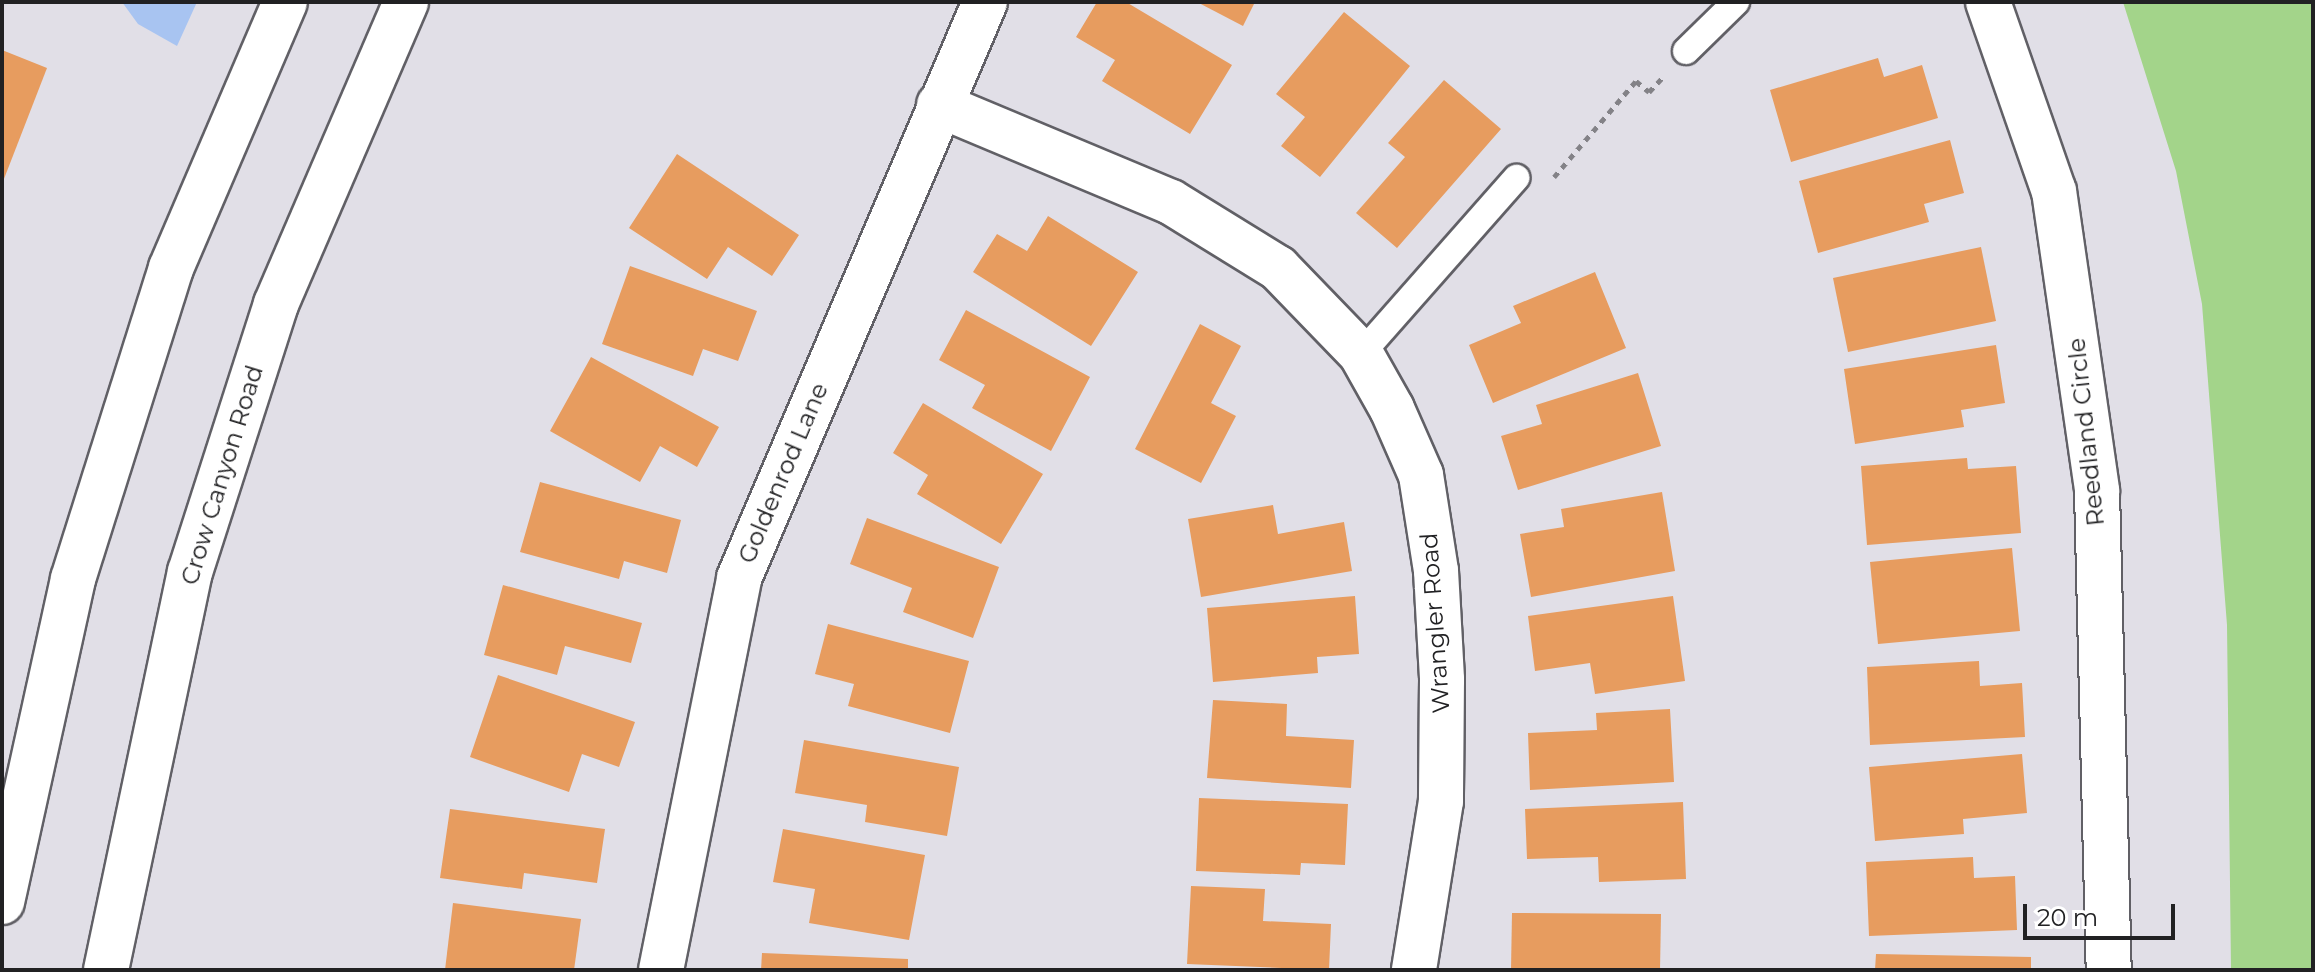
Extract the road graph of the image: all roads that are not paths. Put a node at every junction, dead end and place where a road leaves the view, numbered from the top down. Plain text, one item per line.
1 (285, 2) edge
2 (406, 2) edge
3 (985, 2) edge
4 (1736, 2) edge
5 (1988, 2) edge
6 (1686, 51) road end
7 (939, 105) junction
8 (1516, 178) road end
9 (1361, 354) junction
10 (2, 902) edge
11 (106, 970) edge
12 (661, 970) edge
13 (1414, 970) edge
14 (2109, 970) edge

1 - 10 street
2 - 11 street, Crow Canyon Road
3 - 7 street, Goldenrod Lane
4 - 6 lane
5 - 14 street, Reedland Circle
7 - 9 street, Wrangler Road
7 - 12 street, Goldenrod Lane
8 - 9 lane
9 - 13 street, Wrangler Road

